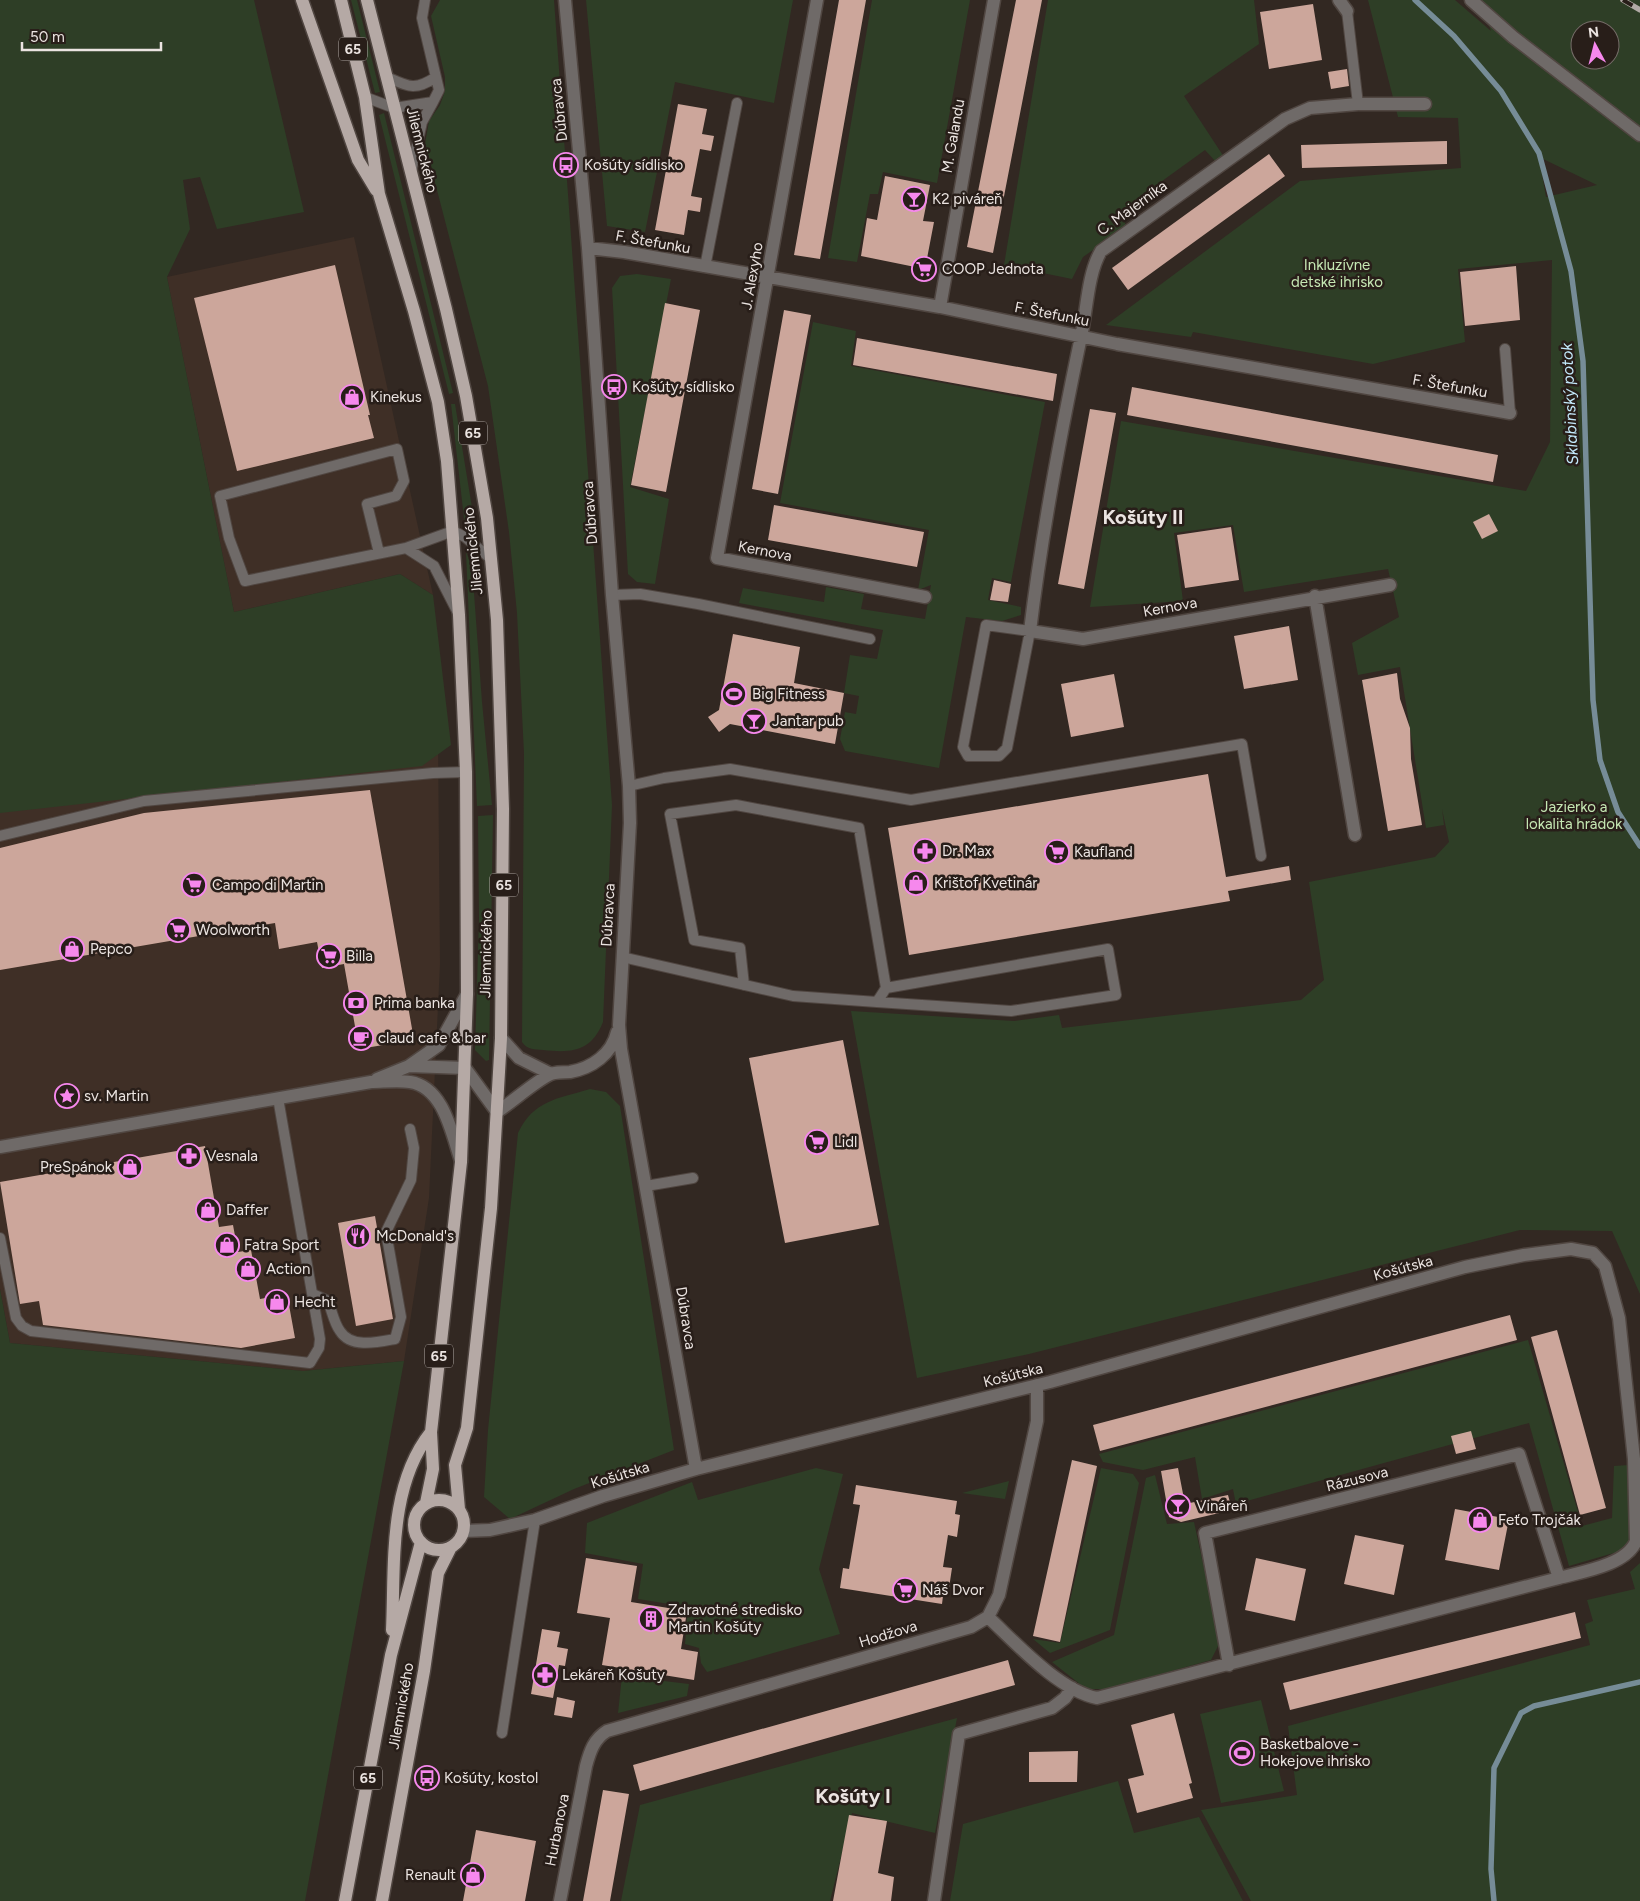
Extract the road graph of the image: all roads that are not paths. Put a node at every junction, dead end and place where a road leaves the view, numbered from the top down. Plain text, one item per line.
1 (302, 0) edge
2 (340, 0) edge
3 (367, 0) edge
4 (425, 0) edge
5 (432, 0) edge
6 (565, 0) edge
7 (817, 0) edge
8 (994, 0) edge
9 (1339, 0) edge
10 (1471, 0) edge
11 (1347, 11) joint
12 (422, 18) junction
13 (387, 77) junction
14 (436, 77) junction
15 (365, 97) junction
16 (433, 102) junction
17 (737, 103) dead end
18 (1358, 104) junction
19 (1425, 104) dead end
20 (394, 108) junction
21 (1640, 135) edge
22 (411, 173) junction
23 (379, 194) junction
24 (588, 248) junction
25 (705, 267) junction
26 (768, 278) junction
27 (940, 308) junction
28 (1081, 336) junction
29 (1505, 349) dead end
30 (1510, 413) joint
31 (454, 531) junction
32 (406, 548) junction
33 (379, 553) junction
34 (717, 558) joint
35 (491, 559) junction
36 (1390, 585) dead end
37 (612, 596) junction
38 (1315, 596) junction
39 (925, 597) dead end
40 (459, 614) junction
41 (1030, 631) junction
42 (870, 639) dead end
43 (466, 772) junction
44 (629, 786) junction
45 (0, 836) edge
46 (1355, 836) dead end
47 (1260, 856) dead end
48 (622, 957) junction
49 (744, 985) junction
50 (886, 988) junction
51 (467, 994) junction
52 (877, 1002) junction
53 (619, 1025) junction
54 (501, 1038) junction
55 (409, 1066) junction
56 (464, 1068) junction
57 (551, 1074) junction
58 (370, 1082) junction
59 (278, 1098) junction
60 (497, 1112) junction
61 (410, 1129) dead end
62 (0, 1147) edge
63 (461, 1162) junction
64 (693, 1178) dead end
65 (646, 1186) junction
66 (0, 1238) edge
67 (313, 1294) junction
68 (1037, 1385) junction
69 (431, 1432) junction
70 (696, 1470) junction
71 (426, 1502) junction
72 (459, 1509) junction
73 (535, 1520) junction
74 (463, 1531) junction
75 (421, 1542) junction
76 (451, 1547) junction
77 (1558, 1578) junction
78 (988, 1617) junction
79 (391, 1655) junction
80 (1229, 1665) junction
81 (1072, 1688) junction
82 (502, 1732) dead end
83 (586, 1766) joint
84 (345, 1901) edge
85 (382, 1901) edge
86 (560, 1901) edge
87 (934, 1901) edge

1 - 23 main road
2 - 15 main road, Jilemnického / 65
3 - 13 main road, Jilemnického / 65
4 - 12 lane
5 - 12 lane
6 - 24 street, Dúbravca
7 - 26 street, J. Alexyho
8 - 27 street, M. Galandu
9 - 11 street
10 - 21 street
11 - 18 lane
12 - 14 lane
13 - 14 lane
13 - 20 main road, Jilemnického / 65
14 - 16 lane
15 - 20 lane
15 - 23 main road, Jilemnického / 65
16 - 20 lane
16 - 22 lane
17 - 25 lane
18 - 19 street, C. Majerníka
18 - 28 street, C. Majerníka
20 - 22 main road, Jilemnického / 65
22 - 35 main road, Jilemnického / 65
23 - 31 main road, Jilemnického / 65
24 - 25 street, F. Štefunku
24 - 37 street, Dúbravca
25 - 26 street, F. Štefunku
26 - 27 street, F. Štefunku
26 - 34 street, J. Alexyho
27 - 28 street, F. Štefunku
28 - 30 street, F. Štefunku
28 - 41 street, C. Majerníka
29 - 30 lane
31 - 32 lane
31 - 35 lane
31 - 40 main road, Jilemnického / 65
32 - 33 lane
32 - 40 lane
33 - 33 lane
34 - 39 street, Kernova
35 - 54 main road, Jilemnického / 65
36 - 38 street, Kernova
37 - 42 lane
37 - 44 street, Dúbravca
38 - 41 street, Kernova
38 - 46 street
40 - 43 main road, Jilemnického / 65
41 - 41 lane
43 - 45 lane
43 - 51 main road, Jilemnického / 65
44 - 47 lane
44 - 48 street, Dúbravca
48 - 49 lane
48 - 53 street, Dúbravca
49 - 50 lane
49 - 52 lane
50 - 52 lane
50 - 52 lane
51 - 55 street, Jilemnického
51 - 56 main road, Jilemnického / 65
53 - 57 street, Dúbravca
53 - 65 street, Dúbravca
54 - 57 street
54 - 60 main road, Jilemnického / 65
55 - 56 street, Jilemnického
55 - 58 street, Jilemnického
56 - 60 street
56 - 63 main road, Jilemnického / 65
57 - 60 street, Dúbravca
58 - 59 street, Jilemnického
58 - 63 street, Jilemnického
59 - 62 street, Jilemnického
59 - 67 lane
60 - 72 main road, Jilemnického / 65
61 - 67 lane
63 - 69 main road, Jilemnického / 65
64 - 65 lane
65 - 70 street, Dúbravca
66 - 67 lane
68 - 70 street, Košútska
68 - 77 street, Košútska
68 - 78 street
69 - 71 main road, Jilemnického / 65
69 - 79 main road, Jilemnického / 65
70 - 73 street, Košútska
71 - 72 main road
71 - 75 main road, Jilemnického / 65
72 - 74 main road, Jilemnického / 65
73 - 74 street, Košútska
73 - 82 lane
74 - 76 main road, Jilemnického / 65
75 - 76 main road
75 - 79 main road, Jilemnického / 65
76 - 85 main road, Jilemnického / 65
77 - 80 street
77 - 80 street, Rázusova
78 - 81 street
78 - 83 street, Hodžova
79 - 84 main road, Jilemnického / 65
80 - 81 street
81 - 87 street
83 - 86 street, Hurbanova

